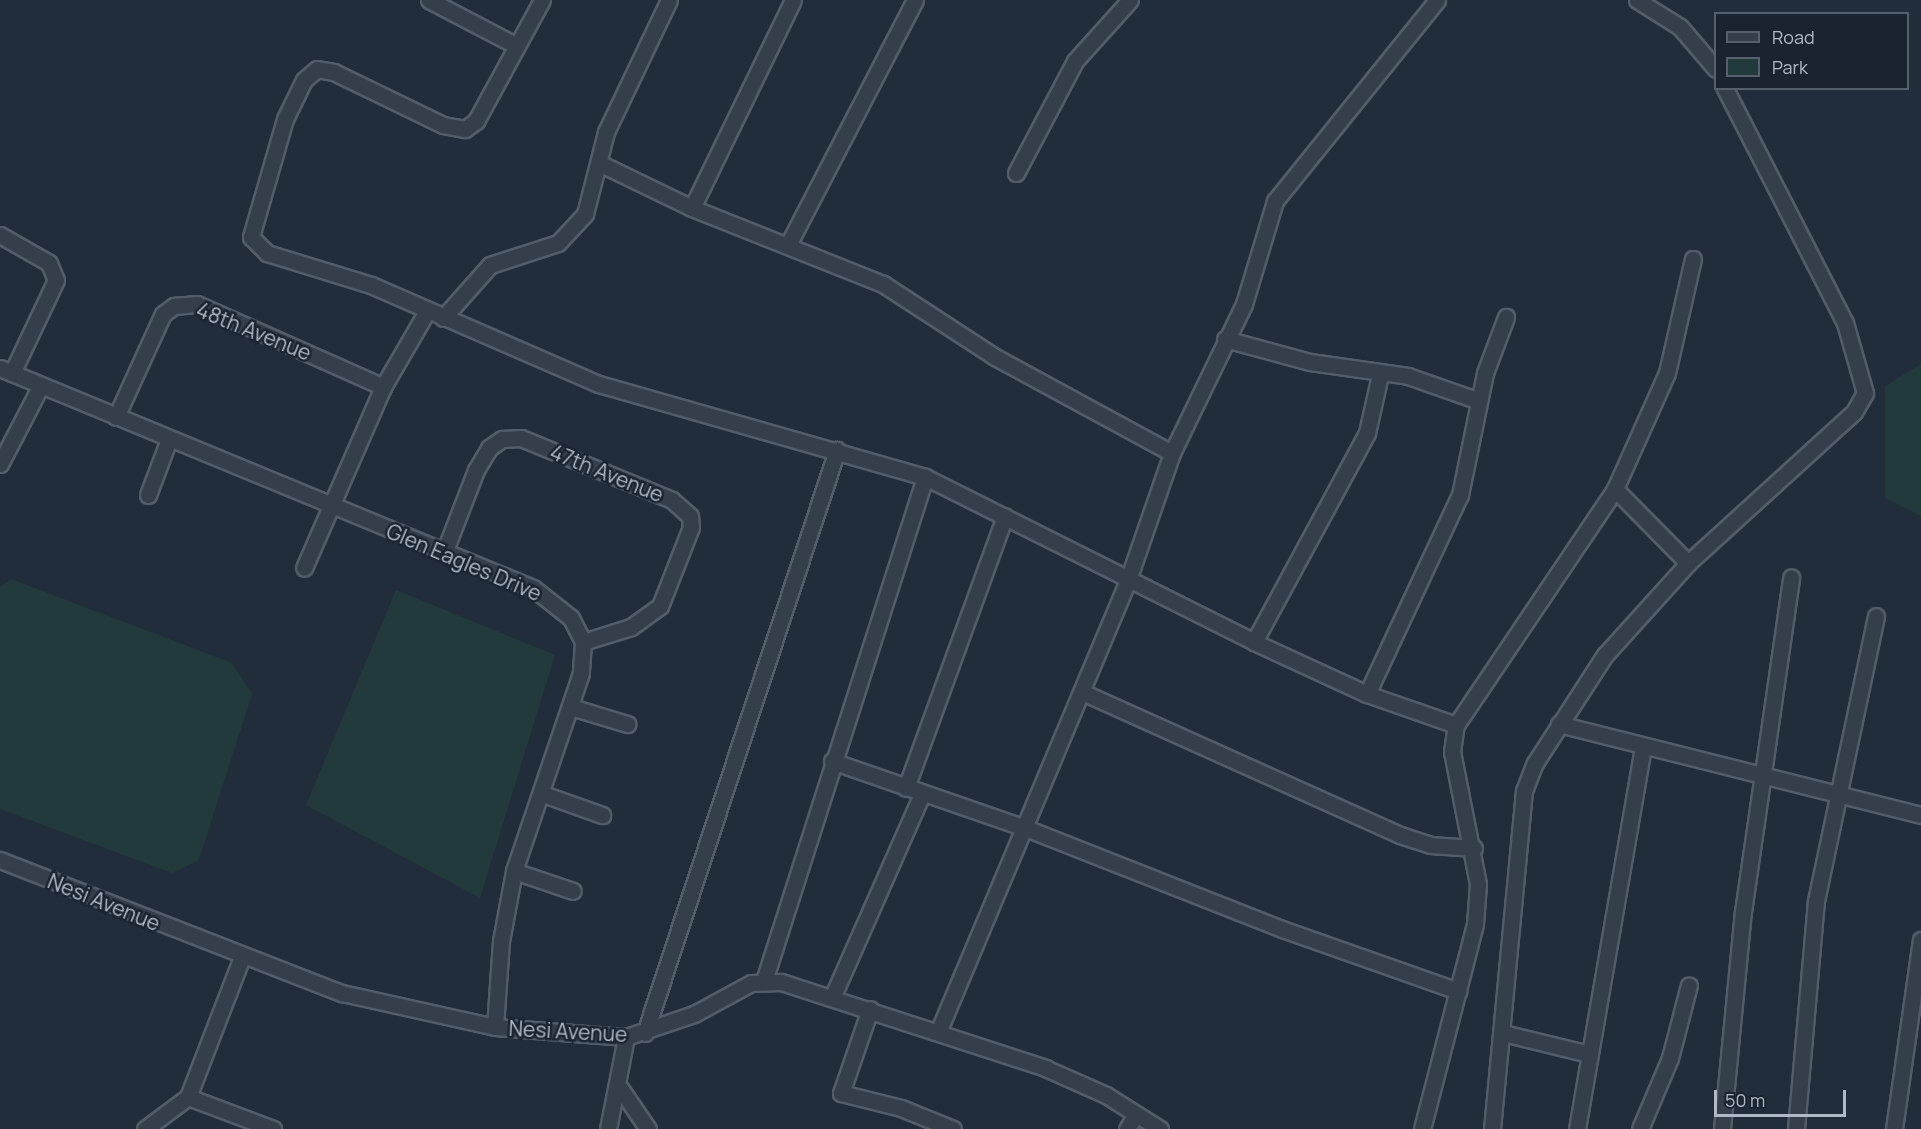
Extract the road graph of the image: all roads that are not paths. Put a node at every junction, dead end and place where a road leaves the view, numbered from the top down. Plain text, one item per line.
1 (429, 0) edge
2 (542, 0) edge
3 (669, 0) edge
4 (793, 0) edge
5 (915, 0) edge
6 (1130, 0) edge
7 (1437, 0) edge
8 (1637, 0) edge
9 (517, 46) junction
10 (1714, 67) edge
11 (1726, 90) edge
12 (601, 164) junction
13 (1016, 173) dead end
14 (692, 208) junction
15 (0, 236) edge
16 (789, 243) junction
17 (1693, 259) dead end
18 (427, 311) junction
19 (1506, 316) dead end
20 (443, 318) junction
21 (1225, 339) junction
22 (6, 371) edge
23 (1380, 375) junction
24 (40, 387) junction
25 (382, 387) junction
26 (1479, 401) junction
27 (116, 417) junction
28 (169, 439) junction
29 (837, 450) junction
30 (1172, 453) junction
31 (0, 464) edge
32 (926, 477) junction
33 (1616, 489) junction
34 (148, 495) dead end
35 (331, 506) junction
36 (1005, 516) junction
37 (444, 553) junction
38 (1688, 563) junction
39 (304, 568) dead end
40 (1791, 577) dead end
41 (1128, 580) junction
42 (1876, 616) dead end
43 (583, 642) junction
44 (1254, 642) junction
45 (1082, 692) junction
46 (1367, 694) junction
47 (571, 706) junction
48 (627, 724) dead end
49 (1559, 724) junction
50 (1456, 725) junction
51 (1643, 747) junction
52 (832, 761) junction
53 (1765, 776) junction
54 (906, 788) junction
55 (543, 794) junction
56 (922, 794) junction
57 (1839, 798) junction
58 (602, 815) dead end
59 (1921, 815) edge
60 (1023, 826) junction
61 (1474, 848) junction
62 (0, 860) edge
63 (514, 871) junction
64 (573, 891) dead end
65 (1921, 940) edge
66 (242, 957) junction
67 (764, 981) junction
68 (1689, 985) dead end
69 (1458, 991) junction
70 (832, 998) junction
71 (870, 1009) junction
72 (495, 1028) junction
73 (939, 1030) junction
74 (645, 1033) junction
75 (1503, 1033) junction
76 (626, 1037) junction
77 (1589, 1054) junction
78 (620, 1088) junction
79 (188, 1097) junction
80 (1136, 1114) junction
81 (145, 1129) edge
82 (273, 1129) edge
83 (608, 1129) edge
84 (648, 1129) edge
85 (953, 1129) edge
86 (1127, 1129) edge
87 (1160, 1129) edge
88 (1422, 1129) edge
89 (1492, 1129) edge
90 (1577, 1129) edge
91 (1640, 1129) edge
92 (1722, 1129) edge
93 (1796, 1129) edge
94 (1894, 1129) edge

1 - 9 street
2 - 9 street
3 - 12 street
4 - 14 street
5 - 16 street
6 - 13 street
7 - 21 street
8 - 10 street
9 - 18 street
11 - 38 street
12 - 14 street
12 - 20 street
14 - 16 street
15 - 22 street, Glen Eagles Drive
16 - 30 street
17 - 33 street
18 - 20 street
18 - 25 street
19 - 26 street
20 - 29 street
21 - 23 street
21 - 30 street
22 - 24 street, Glen Eagles Drive
23 - 26 street
23 - 44 street
24 - 27 street, Glen Eagles Drive
24 - 31 street
25 - 27 street, 48th Avenue
25 - 35 street
26 - 46 street
27 - 28 street, Glen Eagles Drive
28 - 34 street
28 - 35 street, Glen Eagles Drive
29 - 32 street
29 - 74 street
30 - 41 street
32 - 36 street
32 - 52 street
33 - 38 street
33 - 50 street
35 - 37 street, Glen Eagles Drive
35 - 39 street
36 - 41 street
36 - 54 street
37 - 43 street, Glen Eagles Drive
37 - 43 street, 47th Avenue
38 - 49 street
40 - 53 street
41 - 44 street
41 - 45 street
42 - 57 street
43 - 47 street
44 - 46 street
45 - 60 street
45 - 61 street
46 - 50 street
47 - 48 street
47 - 55 street
49 - 51 street
49 - 75 street
50 - 61 street
51 - 53 street
51 - 77 street
52 - 54 street
52 - 67 street
53 - 57 street
53 - 92 street
54 - 56 street
55 - 58 street
55 - 63 street
56 - 60 street
56 - 70 street
57 - 59 street
57 - 93 street
60 - 69 street
60 - 73 street
61 - 69 street
62 - 66 street, Nesi Avenue
63 - 64 street
63 - 72 street
65 - 94 street
66 - 72 street, Nesi Avenue
66 - 79 street
67 - 70 street
67 - 74 street, Nesi Avenue
68 - 91 street
69 - 88 street
70 - 71 street
71 - 73 street
71 - 85 street
72 - 76 street, Nesi Avenue
73 - 80 street
74 - 76 street, Nesi Avenue
75 - 77 street
75 - 89 street
76 - 78 street
77 - 90 street
78 - 83 street
78 - 84 street
79 - 81 street
79 - 82 street
80 - 86 street
80 - 87 street

